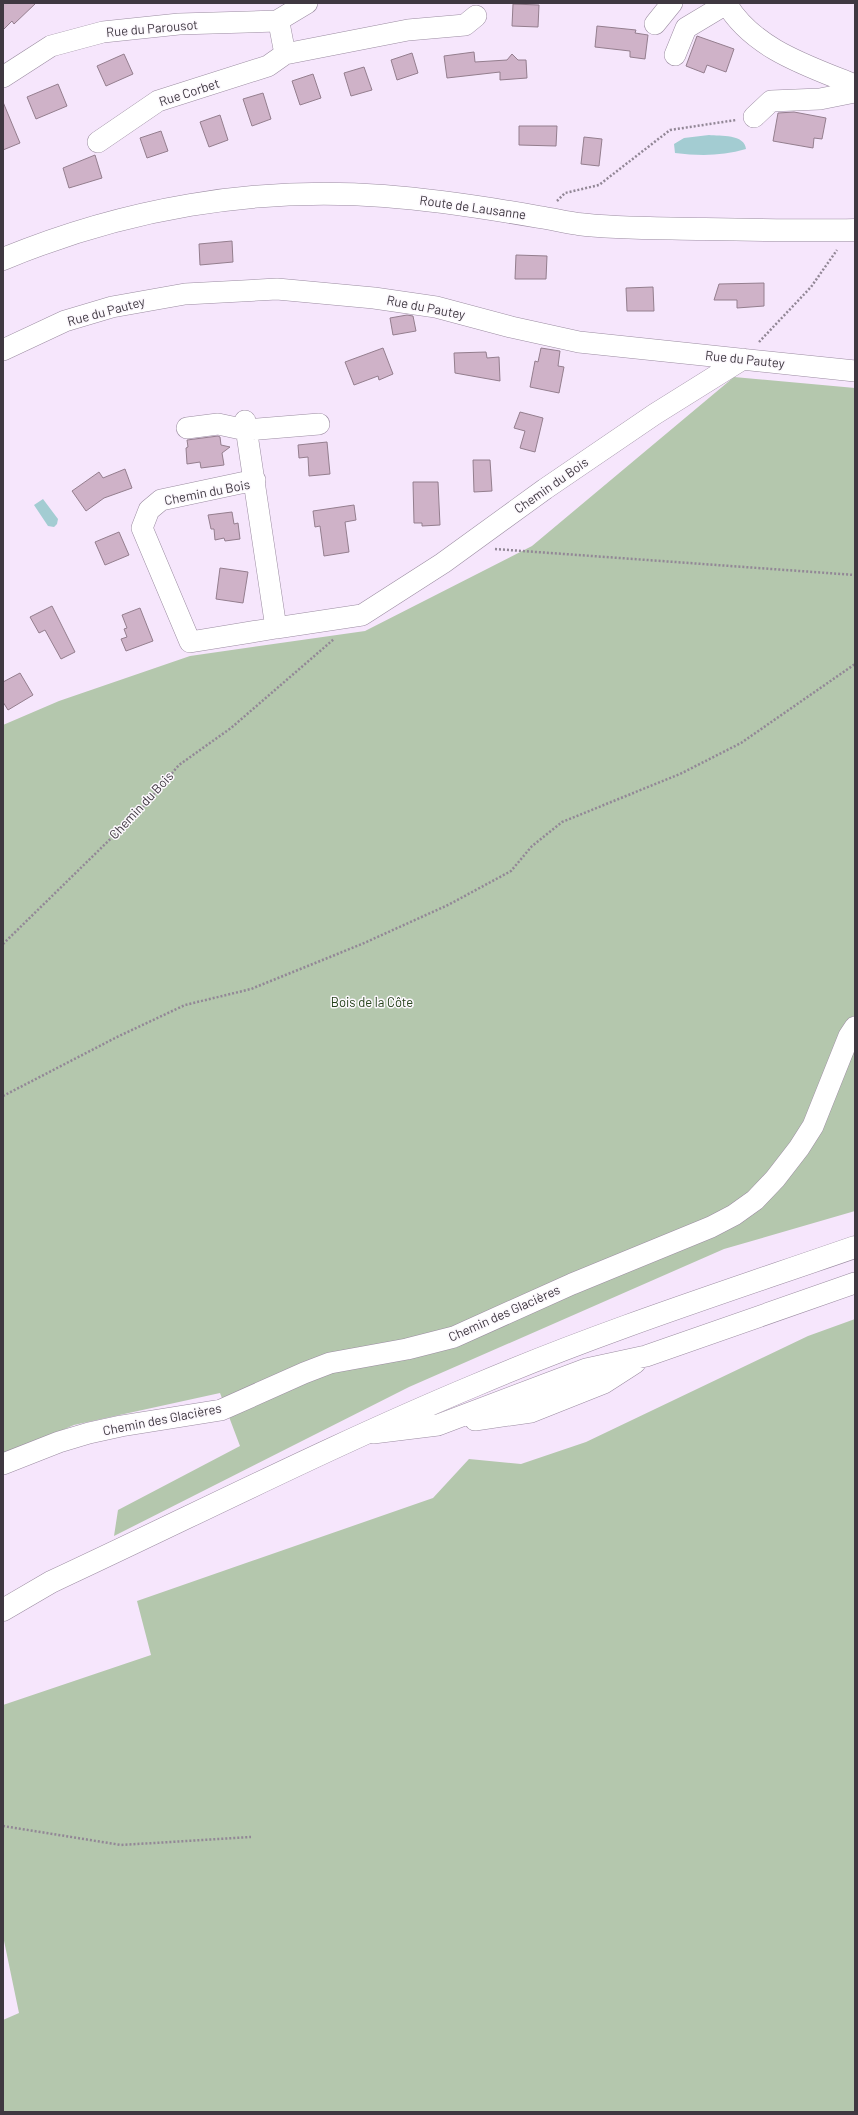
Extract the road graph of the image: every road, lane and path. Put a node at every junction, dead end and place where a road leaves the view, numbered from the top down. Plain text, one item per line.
1 (307, 3) edge
2 (672, 3) edge
3 (726, 3) edge
4 (476, 16) dead end
5 (277, 20) junction
6 (655, 24) dead end
7 (285, 54) junction
8 (675, 55) dead end
9 (3, 77) edge
10 (855, 85) edge
11 (855, 92) edge
12 (754, 117) joint
13 (98, 142) dead end
14 (539, 217) junction
15 (93, 227) junction
16 (853, 230) edge
17 (3, 259) edge
18 (3, 269) edge
19 (3, 350) edge
20 (743, 359) junction
21 (855, 370) edge
22 (319, 424) dead end
23 (245, 426) junction
24 (187, 428) dead end
25 (254, 480) junction
26 (465, 547) junction
27 (855, 575) edge
28 (276, 628) junction
29 (338, 636) dead end
30 (855, 664) edge
31 (3, 944) edge
32 (855, 1027) edge
33 (3, 1096) edge
34 (855, 1247) edge
35 (855, 1283) edge
36 (364, 1434) junction
37 (3, 1464) edge
38 (51, 1582) junction
39 (3, 1598) edge
40 (3, 1610) edge
41 (3, 1826) edge
42 (252, 1837) dead end

1 - 5 street, Rue du Parousot
2 - 6 street
3 - 8 street
3 - 10 street
4 - 7 street, Rue Corbet
5 - 7 street
5 - 9 street, Rue du Parousot
7 - 13 street, Rue Corbet
11 - 12 street
12 - 14 path
14 - 15 main road, Route de Lausanne
14 - 16 main road, Route de Lausanne
15 - 17 main road, Route de Lausanne
15 - 18 main road, Route de Lausanne
16 - 20 path
19 - 20 street, Rue du Pautey
20 - 21 street, Rue du Pautey
20 - 26 street, Chemin du Bois
22 - 23 street
23 - 24 street
23 - 25 street
25 - 28 street, Chemin du Bois
25 - 28 street, Chemin du Bois
26 - 27 path
26 - 28 street, Chemin du Bois
29 - 31 path, Chemin du Bois
30 - 33 path
32 - 37 street, Chemin des Glacières
34 - 36 main road
35 - 36 street
36 - 38 main road
38 - 39 main road
38 - 40 main road
41 - 42 path

